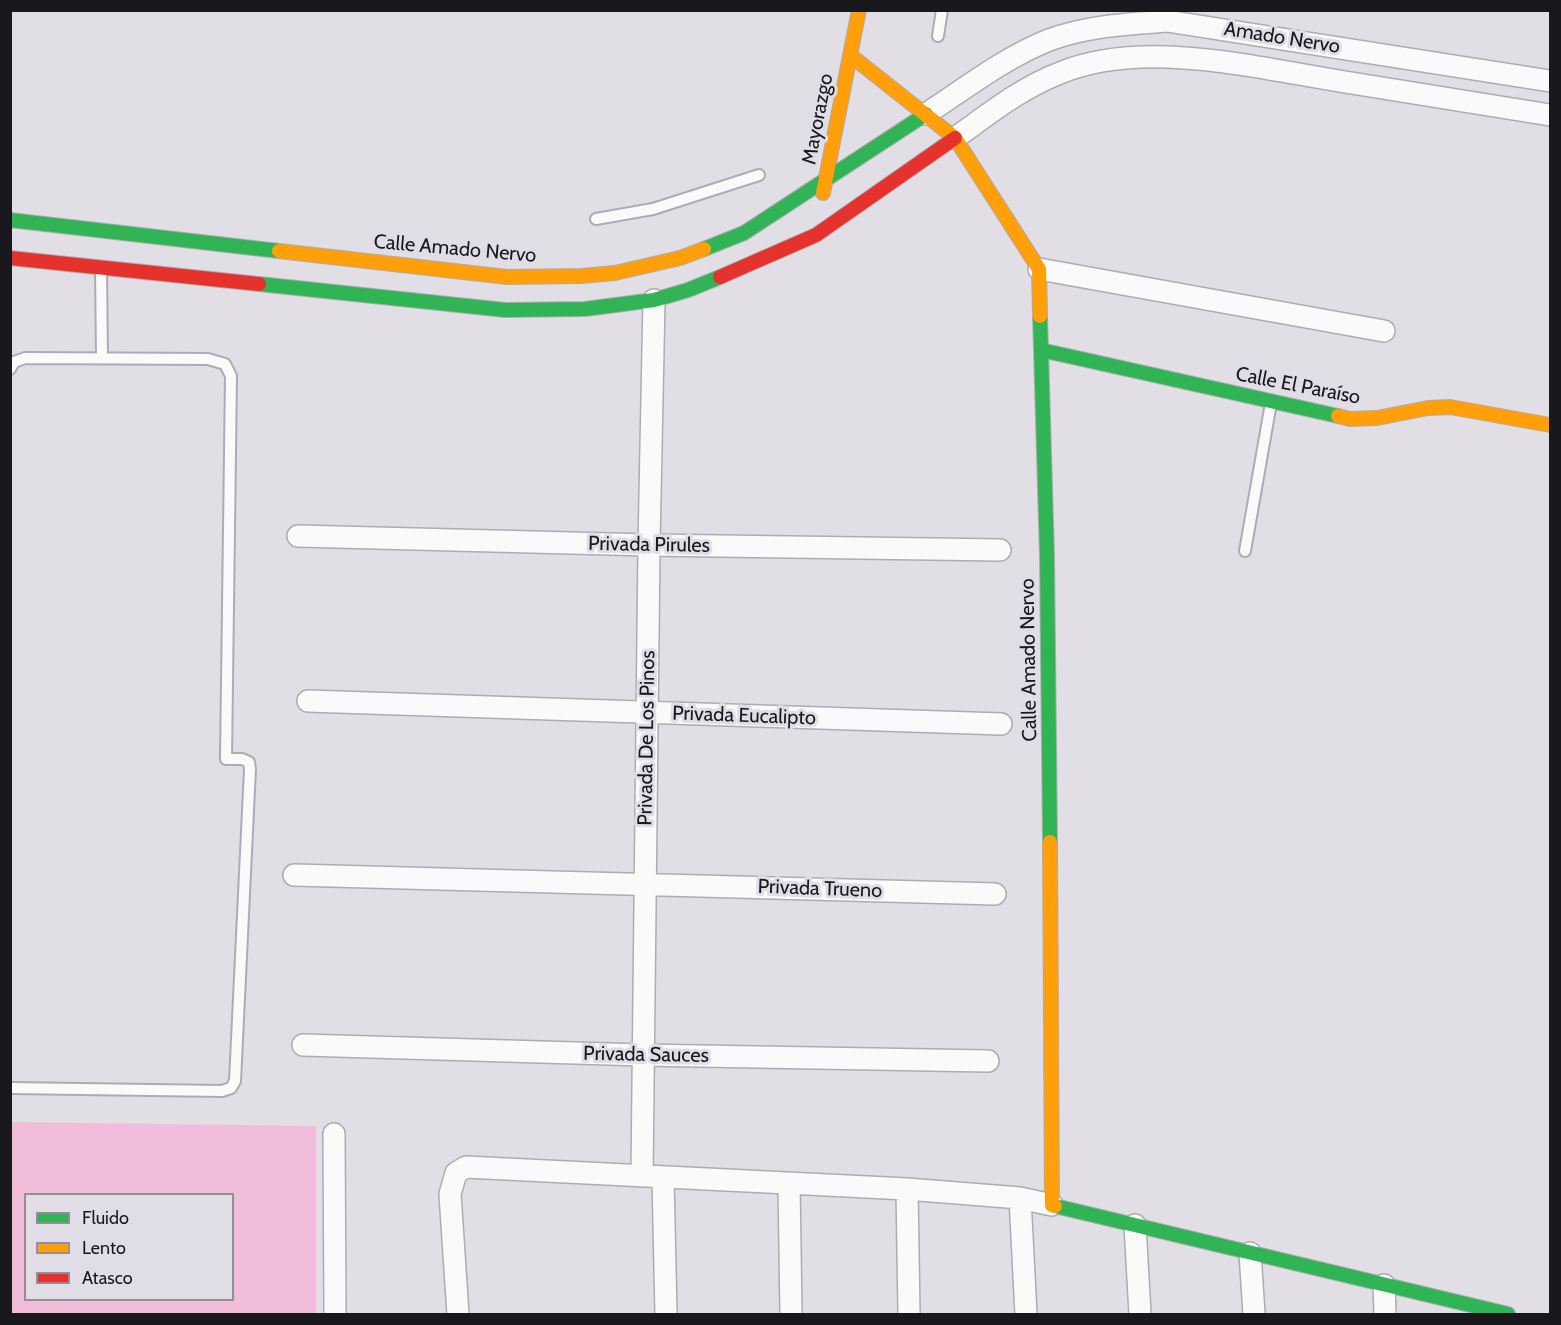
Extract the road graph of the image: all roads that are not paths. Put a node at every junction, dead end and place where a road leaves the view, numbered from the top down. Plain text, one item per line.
1 (860, 10) edge
2 (942, 10) edge
3 (938, 36) dead end
4 (850, 55) junction
5 (1551, 81) edge
6 (926, 114) junction
7 (1551, 115) edge
8 (956, 138) junction
9 (759, 174) dead end
10 (825, 182) junction
11 (596, 219) dead end
12 (10, 220) edge
13 (816, 235) junction
14 (10, 258) edge
15 (364, 261) junction
16 (101, 266) junction
17 (1039, 269) junction
18 (361, 296) junction
19 (654, 300) junction
20 (1384, 331) dead end
21 (1041, 351) junction
22 (102, 358) junction
23 (10, 369) edge
24 (1271, 403) junction
25 (1551, 425) edge
26 (298, 536) dead end
27 (649, 545) junction
28 (1000, 549) dead end
29 (1245, 551) dead end
30 (308, 701) dead end
31 (647, 713) junction
32 (1001, 724) dead end
33 (294, 875) dead end
34 (645, 884) junction
35 (995, 894) dead end
36 (303, 1045) dead end
37 (643, 1055) junction
38 (988, 1061) dead end
39 (10, 1088) edge
40 (334, 1134) dead end
41 (642, 1176) junction
42 (663, 1177) junction
43 (789, 1184) junction
44 (907, 1189) junction
45 (1020, 1198) junction
46 (1052, 1205) junction
47 (1135, 1225) junction
48 (1250, 1253) junction
49 (1384, 1285) junction
50 (1495, 1313) edge
51 (335, 1314) edge
52 (458, 1314) edge
53 (666, 1314) edge
54 (791, 1314) edge
55 (909, 1314) edge
56 (1026, 1314) edge
57 (1140, 1314) edge
58 (1254, 1314) edge
59 (1385, 1314) edge

1 - 4 main road, Mayorazgo
2 - 3 lane
4 - 6 main road
4 - 10 main road, Mayorazgo
5 - 6 street, Amado Nervo
6 - 8 main road
6 - 10 main road, Calle Amado Nervo
7 - 8 street, Amado Nervo
8 - 13 main road
8 - 17 main road
9 - 11 lane
10 - 13 main road, Mayorazgo
10 - 15 main road, Calle Amado Nervo
12 - 15 main road, Calle Amado Nervo
13 - 19 main road
14 - 16 main road
15 - 18 street
16 - 18 main road
16 - 22 lane
17 - 20 street
17 - 21 main road, Calle Amado Nervo
18 - 19 main road
19 - 27 street, Privada De Los Pinos
21 - 24 main road, Calle El Paraíso
21 - 46 main road, Calle Amado Nervo
22 - 23 lane
22 - 39 lane
24 - 25 main road, Calle El Paraíso
24 - 29 lane
26 - 27 street, Privada Pirules
27 - 28 street, Privada Pirules
27 - 31 street, Privada De Los Pinos
30 - 31 street, Privada Eucalipto
31 - 32 street, Privada Eucalipto
31 - 34 street, Privada De Los Pinos
33 - 34 street
34 - 35 street, Privada Trueno
34 - 37 street, Privada De Los Pinos
36 - 37 street, Privada Sauces
37 - 38 street, Privada Sauces
37 - 41 street, Privada De Los Pinos
40 - 51 street
41 - 42 street
41 - 52 street
42 - 43 street
42 - 53 street
43 - 44 street
43 - 54 street
44 - 45 street
44 - 55 street
45 - 46 street
45 - 56 street
46 - 47 main road
47 - 48 main road
47 - 57 street
48 - 49 main road
48 - 58 street
49 - 50 main road
49 - 59 street

